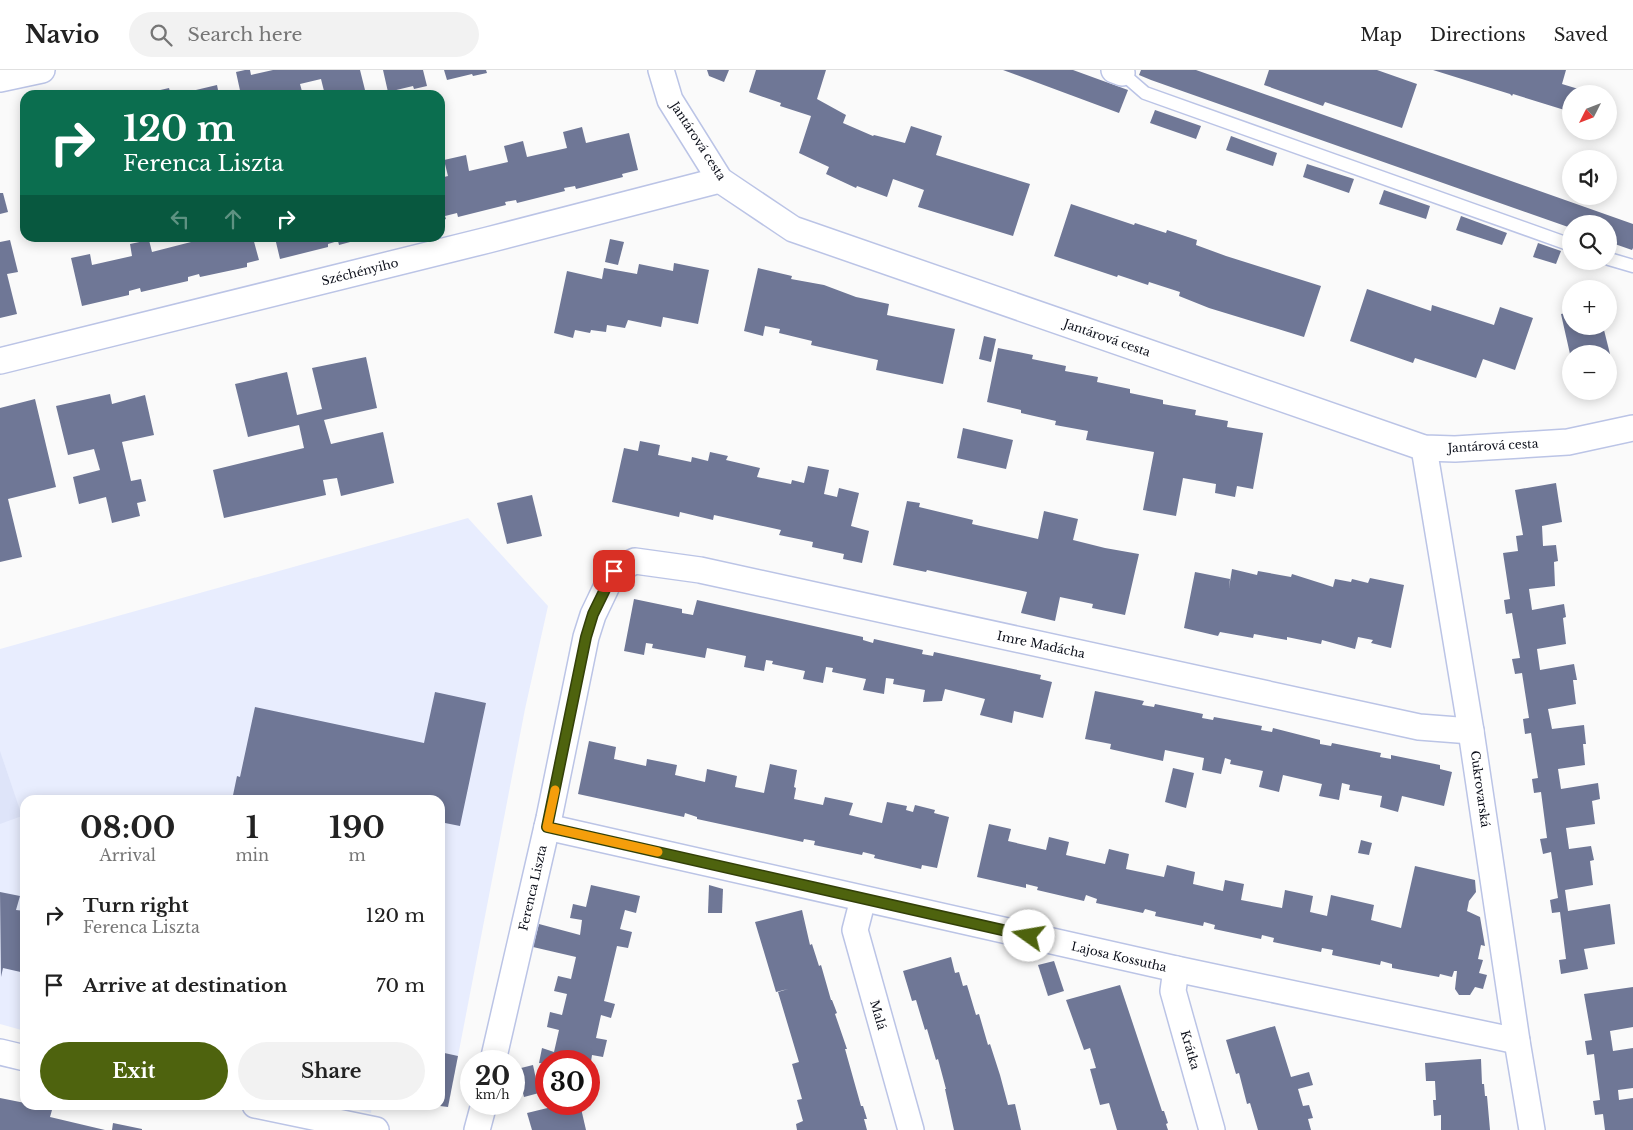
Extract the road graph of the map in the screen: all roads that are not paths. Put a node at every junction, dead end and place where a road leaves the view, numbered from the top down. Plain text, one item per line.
1 (42, 70) edge
2 (661, 70) edge
3 (1118, 72) edge
4 (0, 80) edge
5 (720, 180) junction
6 (1562, 242) edge
7 (1617, 261) edge
8 (1633, 266) edge
9 (0, 361) edge
10 (1633, 428) edge
11 (1424, 448) junction
12 (614, 571) joint
13 (1471, 731) junction
14 (547, 827) junction
15 (863, 899) junction
16 (1176, 969) junction
17 (1516, 1041) junction
18 (496, 1050) edge
19 (0, 1052) edge
20 (20, 1057) edge
21 (279, 1110) edge
22 (481, 1115) edge
23 (376, 1130) edge
24 (478, 1130) edge
25 (911, 1130) edge
26 (1212, 1130) edge
27 (1532, 1130) edge

1 - 4 street
2 - 5 street, Jantárová cesta
3 - 6 lane
5 - 9 street, Széchényiho
5 - 11 street, Jantárová cesta
7 - 8 lane
10 - 11 street, Jantárová cesta
11 - 13 street, Cukrovarská
12 - 13 street, Imre Madácha
12 - 14 street, Ferenca Liszta
13 - 17 street, Cukrovarská
14 - 15 street, Lajosa Kossutha
14 - 18 street, Ferenca Liszta
15 - 16 street, Lajosa Kossutha
15 - 25 street, Malá
16 - 17 street, Lajosa Kossutha
16 - 26 street, Krátka
17 - 27 street, Cukrovarská
19 - 20 street
21 - 23 street
22 - 24 street

